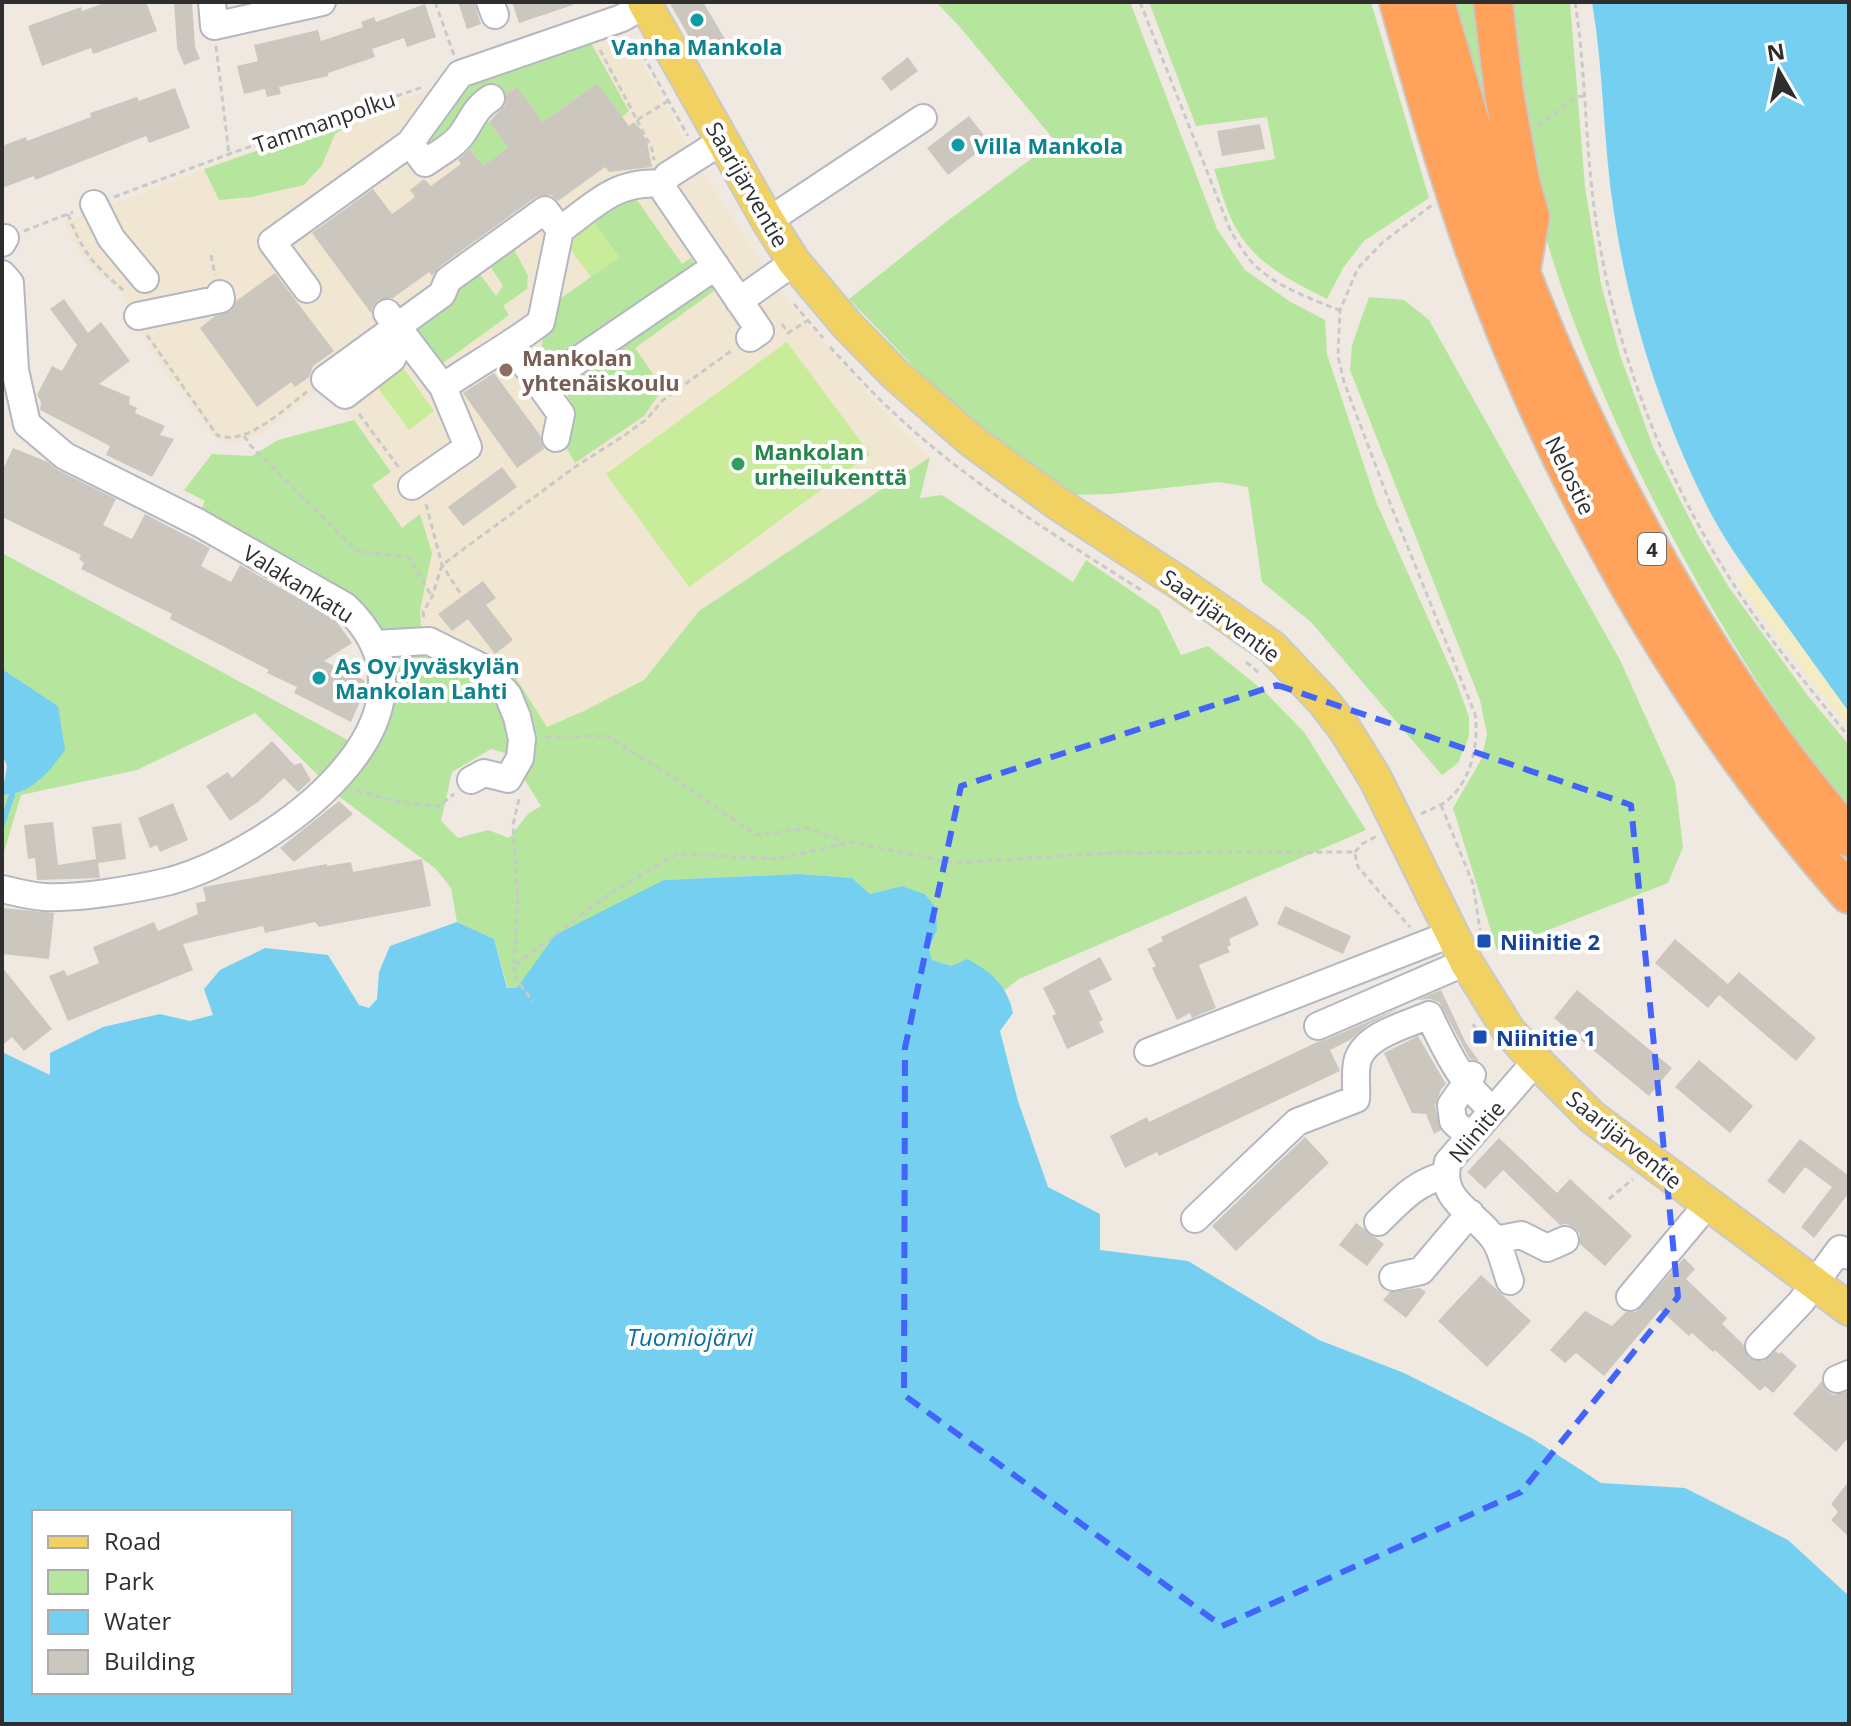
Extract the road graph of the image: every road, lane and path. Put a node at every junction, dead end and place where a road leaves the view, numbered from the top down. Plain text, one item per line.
1 (322, 2) edge
2 (435, 2) edge
3 (1140, 2) edge
4 (1399, 2) edge
5 (1493, 2) edge
6 (1575, 2) edge
7 (637, 8) edge
8 (213, 14) edge
9 (1439, 14) edge
10 (589, 29) junction
11 (460, 74) junction
12 (1585, 96) junction
13 (491, 98) dead end
14 (668, 101) junction
15 (923, 118) dead end
16 (637, 120) junction
17 (1529, 133) dead end
18 (410, 143) junction
19 (710, 148) junction
20 (229, 154) junction
21 (662, 177) junction
22 (1435, 203) dead end
23 (94, 204) junction
24 (68, 214) junction
25 (768, 221) junction
26 (560, 230) junction
27 (4, 241) edge
28 (211, 255) dead end
29 (716, 266) junction
30 (784, 269) junction
31 (1520, 272) junction
32 (2, 274) edge
33 (218, 286) joint
34 (307, 289) dead end
35 (143, 300) junction
36 (739, 301) junction
37 (1340, 310) junction
38 (775, 314) dead end
39 (807, 321) junction
40 (395, 324) junction
41 (750, 338) joint
42 (511, 345) junction
43 (540, 386) junction
44 (335, 387) junction
45 (443, 387) junction
46 (244, 436) junction
47 (562, 448) joint
48 (575, 467) junction
49 (412, 486) junction
50 (442, 565) junction
51 (1140, 590) dead end
52 (462, 596) dead end
53 (432, 597) junction
54 (429, 641) junction
55 (374, 644) junction
56 (1244, 660) dead end
57 (1269, 680) dead end
58 (1849, 737) edge
59 (522, 739) junction
60 (508, 779) junction
61 (471, 780) joint
62 (330, 783) junction
63 (1441, 805) junction
64 (1426, 812) dead end
65 (1377, 835) dead end
66 (1849, 837) edge
67 (845, 843) junction
68 (1355, 852) junction
69 (2, 889) edge
70 (1849, 894) edge
71 (1458, 942) junction
72 (514, 966) junction
73 (533, 1001) dead end
74 (1467, 1014) dead end
75 (1318, 1026) dead end
76 (1489, 1048) dead end
77 (1148, 1052) dead end
78 (1536, 1061) junction
79 (1470, 1079) junction
80 (1493, 1110) junction
81 (1460, 1158) junction
82 (1633, 1179) dead end
83 (1609, 1199) dead end
84 (1707, 1205) junction
85 (1470, 1213) junction
86 (1195, 1219) dead end
87 (1378, 1222) dead end
88 (1495, 1240) junction
89 (1565, 1240) dead end
90 (1846, 1247) edge
91 (1393, 1277) dead end
92 (1510, 1281) dead end
93 (1813, 1283) junction
94 (1630, 1297) dead end
95 (1849, 1309) edge
96 (1759, 1346) dead end

1 - 8 street
2 - 11 path
3 - 37 path
4 - 70 highway, Nelostie / 4
5 - 31 highway
6 - 12 path
7 - 10 street
7 - 14 path
7 - 19 main road, Saarijärventie
8 - 20 path
9 - 31 highway, Nelostie / 4
10 - 11 street
10 - 16 path
11 - 18 street
11 - 20 path, Tammanpolku
12 - 17 path
12 - 58 path
13 - 18 street
14 - 16 path
14 - 19 path
15 - 25 street
16 - 21 path
18 - 34 street
19 - 21 street
19 - 25 main road, Saarijärventie
20 - 23 path, Tammanpolku
21 - 26 street
21 - 29 street
22 - 37 path
23 - 24 path, Tammanpolku
23 - 35 street
24 - 27 path, Tammanpolku
24 - 35 path
25 - 30 main road, Saarijärventie
26 - 40 street
26 - 42 street
28 - 33 path
29 - 36 street
29 - 43 street
30 - 36 street
30 - 39 path
30 - 71 main road, Saarijärventie
31 - 66 highway, Nelostie / 4
32 - 55 street, Valakankatu
33 - 35 street
35 - 46 path
36 - 41 street
37 - 63 path
38 - 39 path
39 - 51 path
40 - 44 street
40 - 45 street
41 - 48 path
42 - 43 street
42 - 45 street
43 - 47 street
44 - 46 path
44 - 49 path
45 - 49 street
46 - 53 path
47 - 48 path
48 - 50 path
49 - 50 path
50 - 52 path
50 - 53 path
53 - 54 path
54 - 55 street
54 - 59 street
55 - 62 street, Valakankatu
56 - 57 path
59 - 60 street
59 - 67 path
60 - 61 street
60 - 72 path
61 - 62 path
62 - 69 street, Valakankatu
63 - 64 path
63 - 71 path
65 - 68 path
67 - 68 path
67 - 72 path
68 - 71 path
71 - 75 street
71 - 77 street
71 - 78 main road, Saarijärventie
72 - 73 path
74 - 76 path
78 - 80 street, Niinitie
78 - 84 main road, Saarijärventie
79 - 80 street
79 - 81 street
79 - 86 street
80 - 81 street, Niinitie
81 - 85 street, Niinitie
81 - 87 street
82 - 83 path
84 - 93 main road, Saarijärventie
84 - 94 street
85 - 88 street, Niinitie
85 - 91 street
88 - 89 street
88 - 92 street
90 - 93 street
93 - 95 main road, Saarijärventie
93 - 96 street

